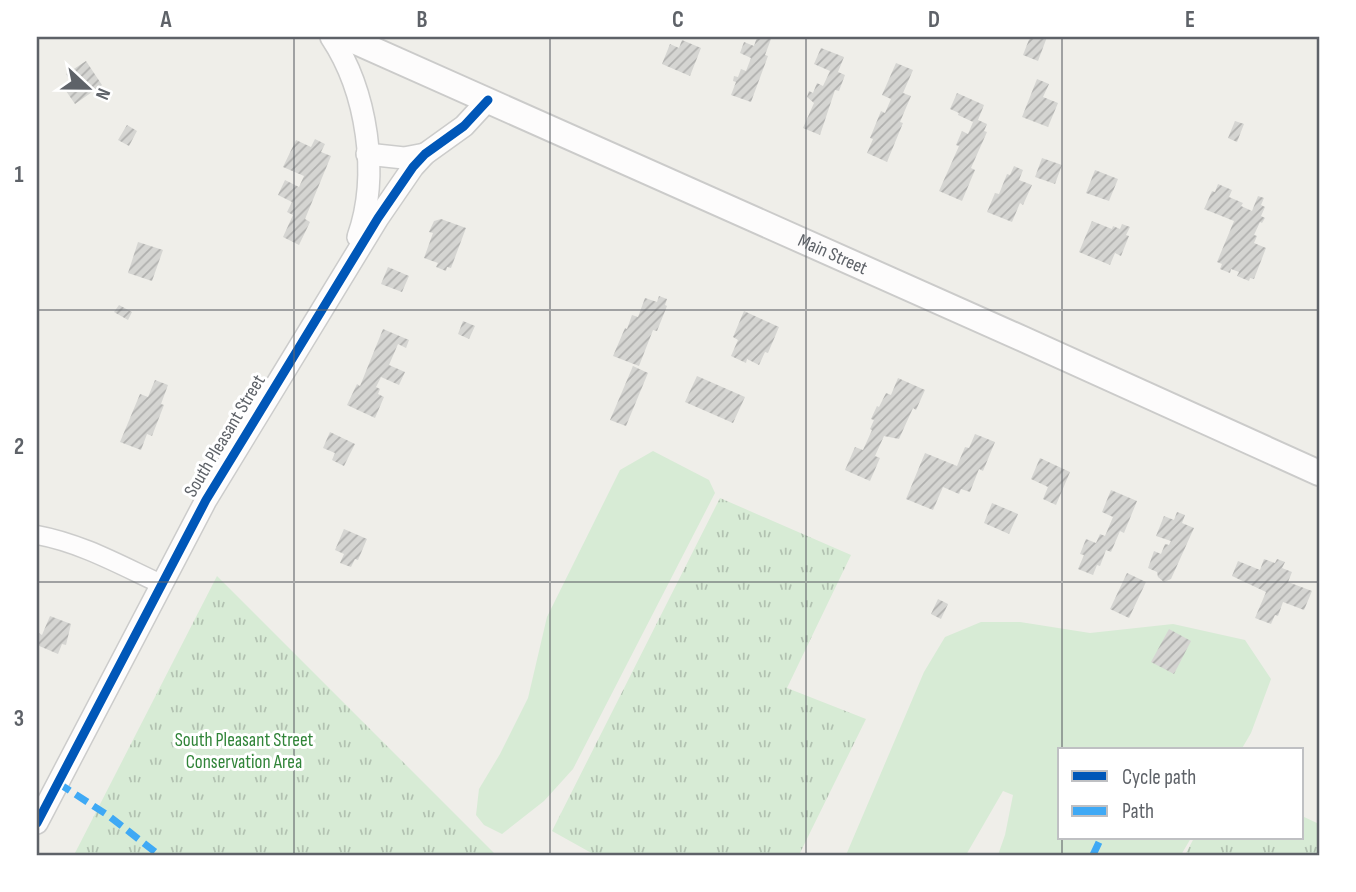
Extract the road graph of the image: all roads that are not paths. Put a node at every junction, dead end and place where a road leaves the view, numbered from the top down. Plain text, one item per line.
1 (331, 37) edge
2 (345, 37) edge
3 (488, 100) junction
4 (367, 154) junction
5 (425, 154) junction
6 (346, 271) junction
7 (1319, 473) edge
8 (37, 534) edge
9 (161, 584) junction
10 (37, 823) edge

1 - 4 street, South Pleasant Street
2 - 3 main road, Main Street
3 - 5 street, South Pleasant Street
3 - 7 main road, Main Street
4 - 5 street
4 - 6 street, South Pleasant Street
5 - 6 street, South Pleasant Street
6 - 9 street, South Pleasant Street
8 - 9 street
9 - 10 street, South Pleasant Street

